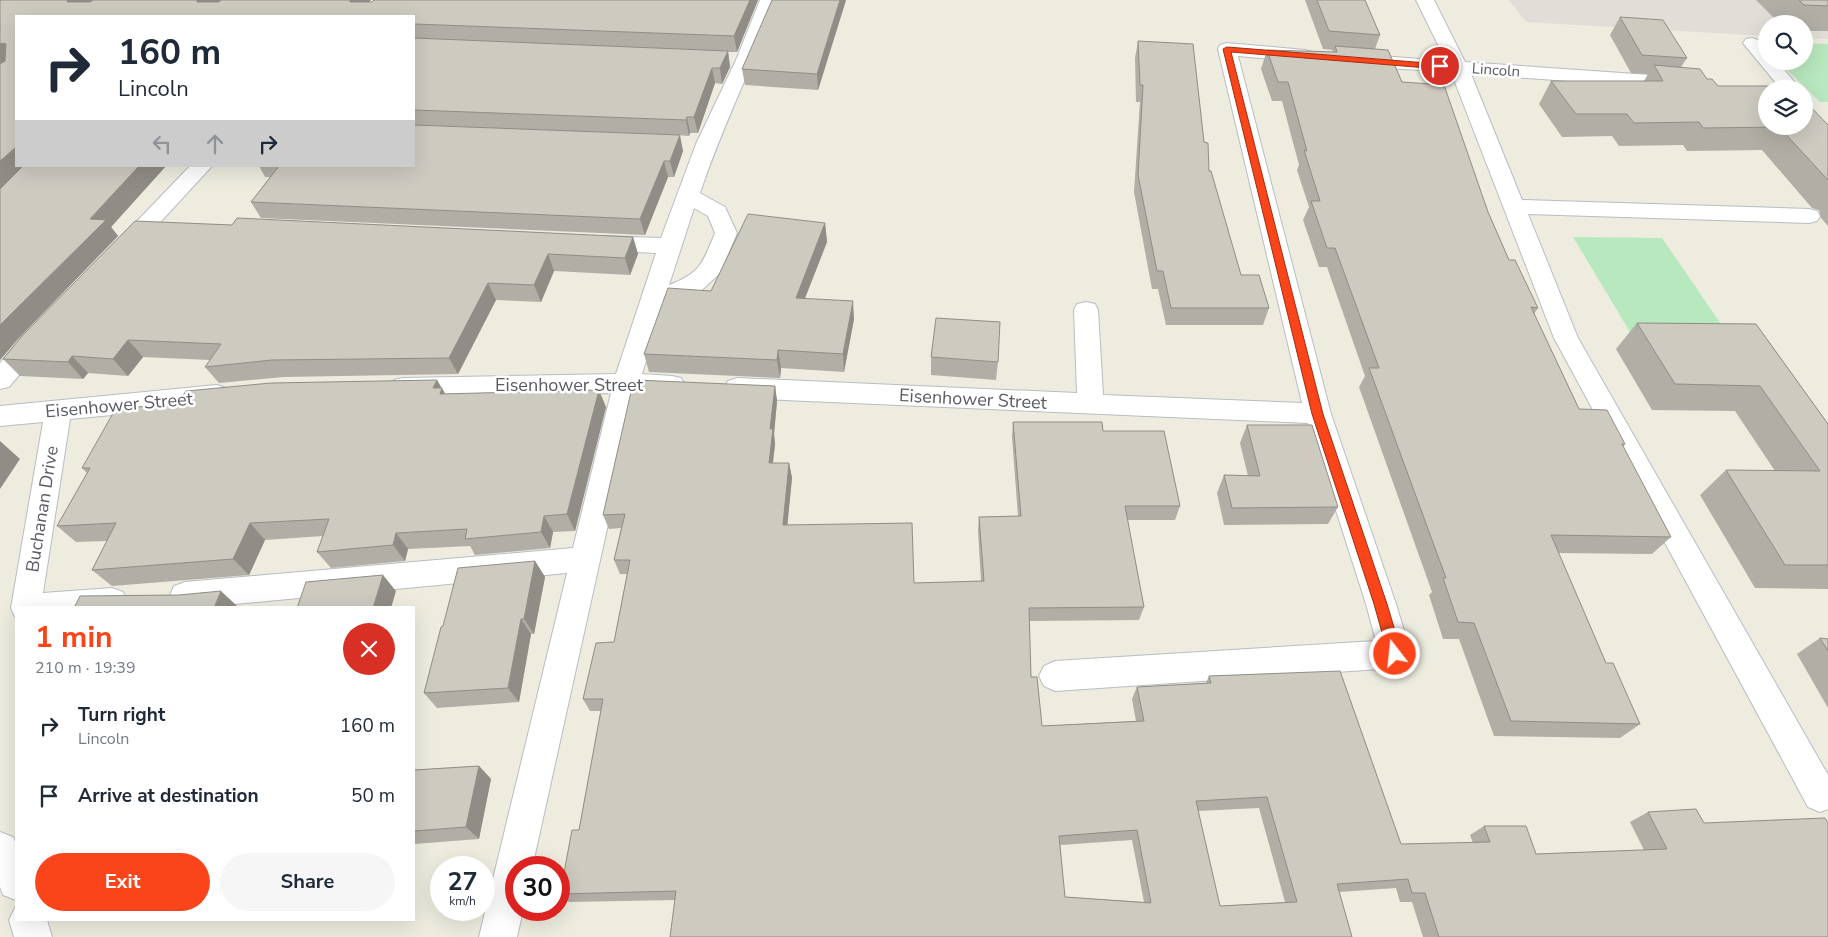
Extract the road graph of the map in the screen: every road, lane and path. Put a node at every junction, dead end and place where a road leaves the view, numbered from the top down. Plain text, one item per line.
1 (769, 0) edge
2 (1425, 0) edge
3 (1752, 43) dead end
4 (1758, 50) edge
5 (1459, 68) junction
6 (1775, 70) edge
7 (1783, 80) edge
8 (1696, 84) edge
9 (201, 167) edge
10 (688, 195) junction
11 (1513, 207) junction
12 (1809, 216) dead end
13 (149, 222) junction
14 (178, 224) edge
15 (582, 242) edge
16 (670, 246) junction
17 (109, 264) edge
18 (653, 300) junction
19 (1086, 310) dead end
20 (48, 325) edge
21 (0, 380) edge
22 (626, 383) junction
23 (382, 388) edge
24 (245, 393) edge
25 (1091, 404) junction
26 (58, 410) junction
27 (1318, 414) junction
28 (0, 416) edge
29 (584, 559) junction
30 (163, 597) edge
31 (285, 597) edge
32 (134, 599) edge
33 (27, 606) edge
34 (51, 606) edge
35 (1055, 676) dead end
36 (1820, 795) dead end
37 (0, 850) edge
38 (15, 879) edge
39 (28, 921) edge
40 (33, 937) edge
41 (498, 937) edge

1 - 10 street
2 - 5 street
3 - 4 street
5 - 8 street, Lincoln
5 - 11 street
5 - 27 street, Lincoln
6 - 7 street
9 - 13 street
10 - 16 street
10 - 18 street
11 - 12 street
11 - 36 street
13 - 14 street
13 - 17 street
15 - 16 street
16 - 18 street
18 - 22 street
19 - 25 street
20 - 21 street
22 - 23 street, Eisenhower Street
22 - 25 street, Eisenhower Street
22 - 29 street
24 - 26 street, Eisenhower Street
25 - 27 street, Eisenhower Street
26 - 28 street, Eisenhower Street
26 - 33 street, Buchanan Drive
27 - 35 street
29 - 31 street
29 - 41 street
30 - 31 street
32 - 34 street, Buchanan Drive
37 - 38 street
39 - 40 street

